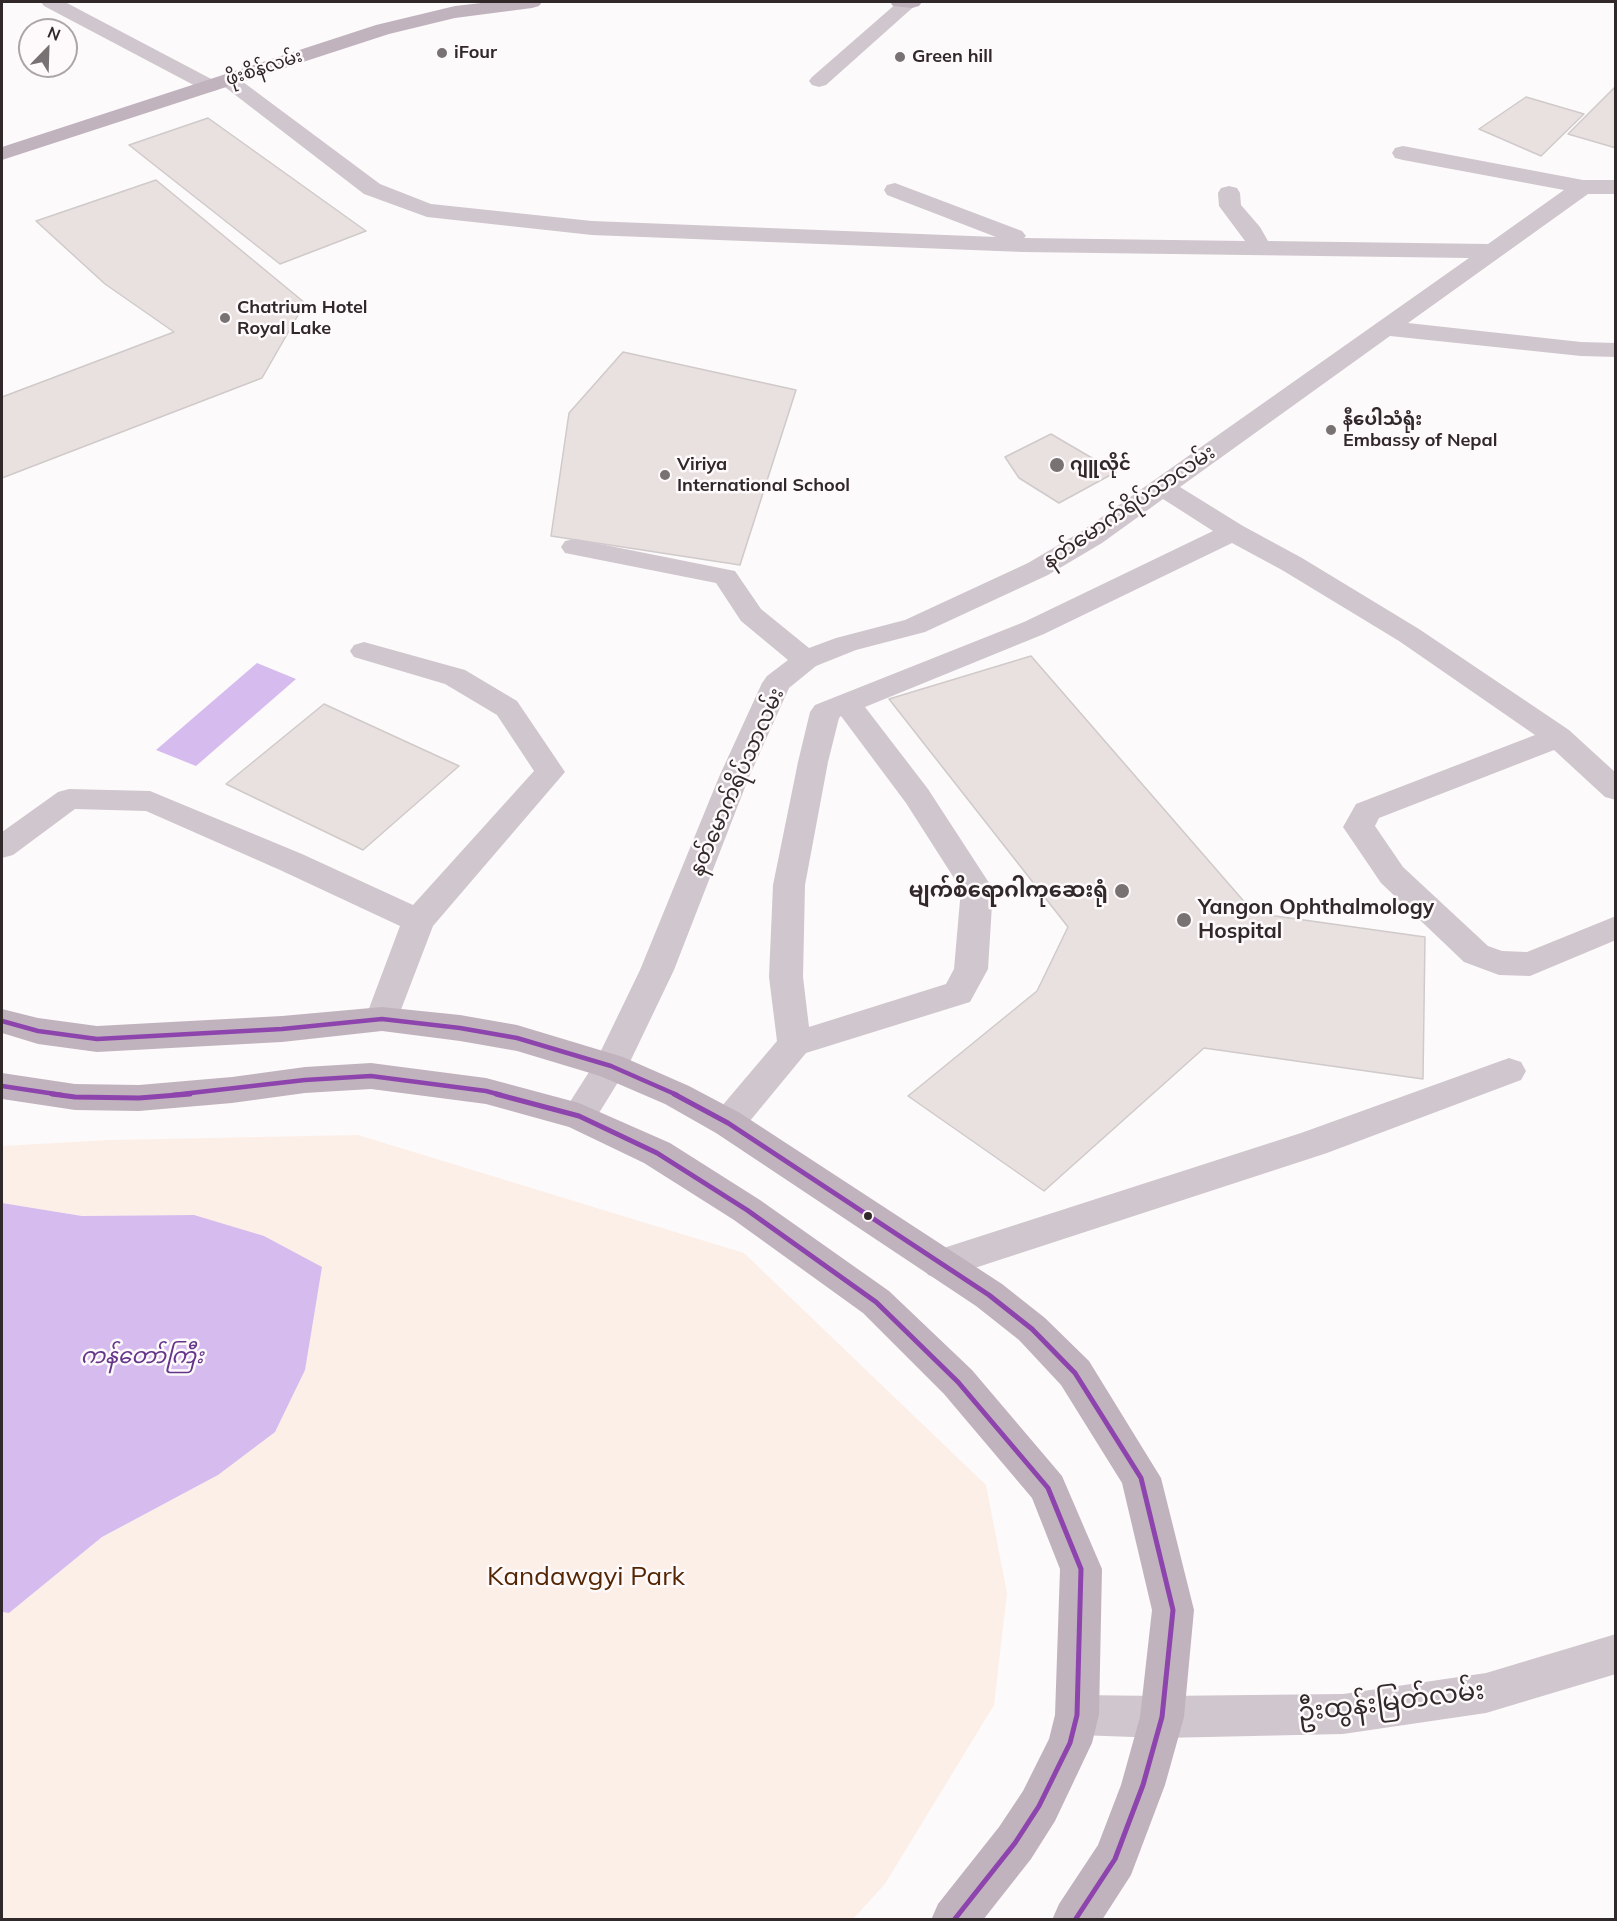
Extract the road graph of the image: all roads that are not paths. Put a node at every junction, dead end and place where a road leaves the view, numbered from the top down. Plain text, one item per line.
1 (51, 2) edge
2 (532, 2) edge
3 (900, 2) edge
4 (910, 2) edge
5 (819, 81) dead end
6 (219, 83) junction
7 (1403, 153) dead end
8 (2, 154) edge
9 (1582, 187) junction
10 (1616, 187) edge
11 (896, 190) dead end
12 (1229, 193) dead end
13 (1038, 245) junction
14 (1260, 249) junction
15 (1490, 251) junction
16 (1384, 328) junction
17 (1616, 350) edge
18 (1162, 487) junction
19 (1233, 532) junction
20 (575, 547) dead end
21 (363, 651) dead end
22 (806, 660) junction
23 (847, 703) junction
24 (1558, 737) junction
25 (1616, 790) edge
26 (2, 847) edge
27 (418, 921) junction
28 (1616, 927) edge
29 (382, 1019) junction
30 (2, 1021) edge
31 (794, 1044) junction
32 (611, 1066) junction
33 (1509, 1071) dead end
34 (2, 1086) edge
35 (579, 1116) junction
36 (728, 1123) junction
37 (941, 1264) junction
38 (1616, 1654) edge
39 (1077, 1715) junction
40 (1162, 1717) junction
41 (954, 1920) edge
42 (1075, 1920) edge

1 - 6 street
2 - 6 main road, ဖိုးစိန်လမ်း
3 - 4 main road
4 - 5 street
6 - 8 main road, ဖိုးစိန်လမ်း
6 - 13 street
7 - 9 street
9 - 10 street
9 - 15 street, နတ်မောက်ရိပ်သာလမ်း
11 - 13 street
12 - 14 street
13 - 14 street
14 - 15 street
15 - 16 street, နတ်မောက်ရိပ်သာလမ်း
16 - 17 street
16 - 18 street, နတ်မောက်ရိပ်သာလမ်း
18 - 19 street
18 - 22 street, နတ်မောက်ရိပ်သာလမ်း
19 - 23 street
19 - 24 street
20 - 22 street
21 - 27 street
22 - 32 street, နတ်မောက်ရိပ်သာလမ်း
23 - 31 street
23 - 31 street
24 - 25 street
24 - 28 street
26 - 27 street
27 - 29 street
29 - 30 main road
29 - 32 main road
31 - 36 street
32 - 35 street, နတ်မောက်ရိပ်သာလမ်း
32 - 36 main road
33 - 37 street
34 - 35 main road
35 - 39 main road
36 - 37 main road
37 - 40 main road
38 - 40 street, ဦးထွန်းမြတ်လမ်း
39 - 40 street, ဦးထွန်းမြတ်လမ်း
39 - 41 main road
40 - 42 main road

